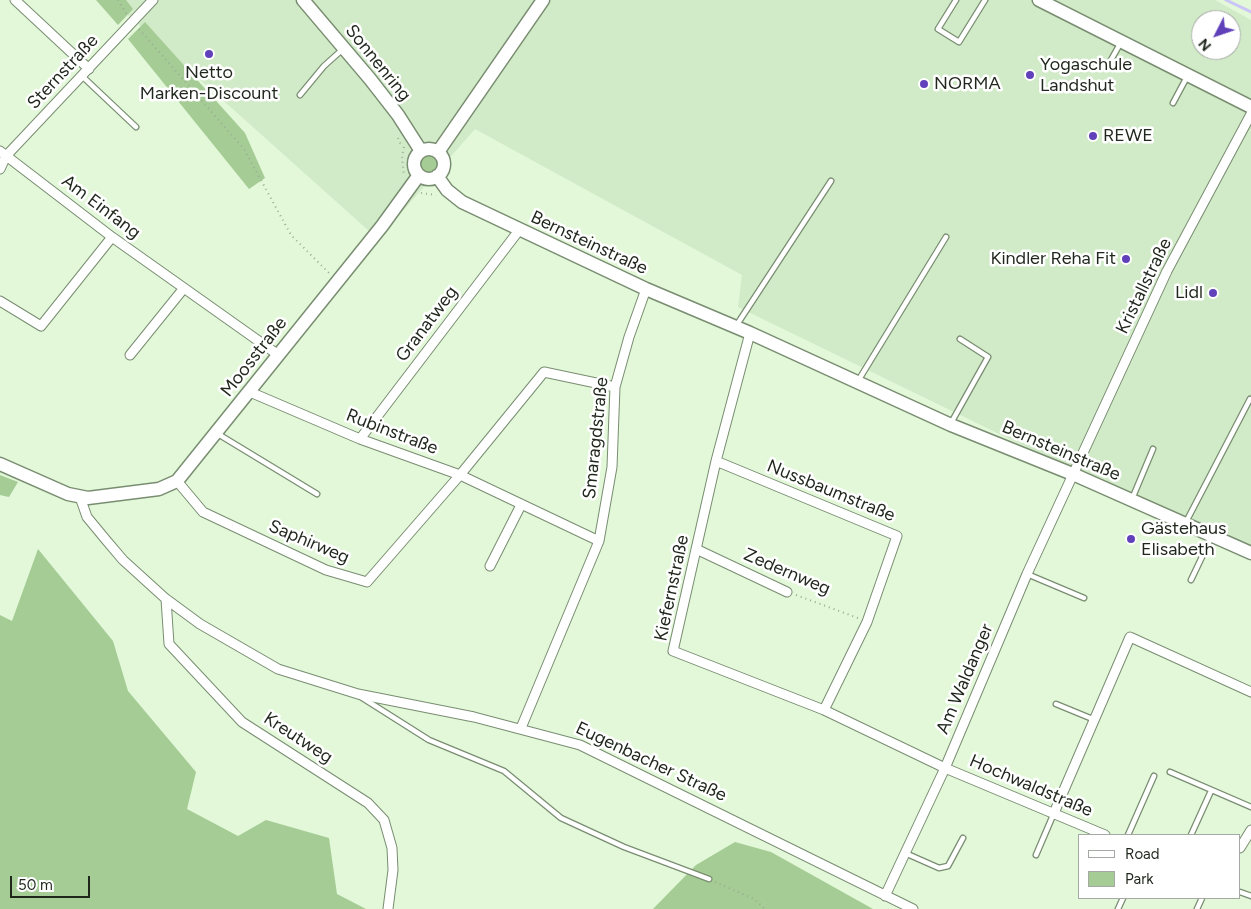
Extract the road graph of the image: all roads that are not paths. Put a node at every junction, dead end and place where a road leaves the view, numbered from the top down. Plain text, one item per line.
1 (15, 0) edge
2 (153, 0) edge
3 (303, 0) edge
4 (543, 0) edge
5 (956, 0) edge
6 (985, 0) edge
7 (1039, 0) edge
8 (1122, 41) junction
9 (344, 48) junction
10 (1107, 67) dead end
11 (89, 68) junction
12 (1189, 74) junction
13 (82, 76) junction
14 (300, 95) dead end
15 (1173, 103) dead end
16 (1251, 107) edge
17 (1251, 114) edge
18 (136, 127) dead end
19 (421, 151) junction
20 (438, 152) junction
21 (3, 153) edge
22 (0, 169) edge
23 (419, 175) junction
24 (437, 176) junction
25 (832, 181) dead end
26 (520, 229) junction
27 (112, 237) junction
28 (946, 237) dead end
29 (184, 288) junction
30 (646, 289) junction
31 (0, 301) edge
32 (736, 327) junction
33 (750, 333) junction
34 (960, 339) dead end
35 (277, 354) junction
36 (130, 355) dead end
37 (857, 382) junction
38 (615, 387) junction
39 (250, 392) junction
40 (1250, 399) dead end
41 (951, 424) junction
42 (217, 433) junction
43 (360, 439) junction
44 (1153, 449) dead end
45 (716, 461) junction
46 (0, 464) edge
47 (460, 475) junction
48 (1075, 475) junction
49 (177, 481) junction
50 (317, 494) dead end
51 (80, 497) junction
52 (1132, 500) junction
53 (521, 505) junction
54 (1185, 523) junction
55 (1211, 536) junction
56 (599, 541) junction
57 (696, 549) junction
58 (1251, 553) edge
59 (490, 566) dead end
60 (1027, 574) junction
61 (1191, 580) dead end
62 (788, 592) road end
63 (1084, 598) dead end
64 (166, 599) junction
65 (1251, 692) edge
66 (358, 694) junction
67 (1056, 704) dead end
68 (824, 710) junction
69 (1094, 720) junction
70 (521, 728) junction
71 (945, 768) junction
72 (1170, 772) dead end
73 (1154, 776) dead end
74 (1211, 791) junction
75 (1251, 806) edge
76 (1054, 813) junction
77 (1251, 830) edge
78 (1104, 834) edge
79 (1128, 834) edge
80 (1191, 834) edge
81 (963, 838) dead end
82 (1241, 846) edge
83 (905, 853) junction
84 (1036, 855) dead end
85 (709, 879) road end
86 (886, 896) junction
87 (388, 909) edge
88 (913, 909) edge

1 - 11 street
2 - 11 street, Sternstraße
3 - 9 street, Sonnenring
4 - 20 street
5 - 6 lane
7 - 8 street
8 - 10 lane
8 - 12 street
9 - 14 lane
9 - 19 street, Sonnenring
11 - 13 street, Sternstraße
12 - 15 lane
12 - 16 street
13 - 18 lane
13 - 21 street, Sternstraße
17 - 48 street, Kristallstraße
19 - 20 street
19 - 23 street
20 - 24 street
21 - 22 street, Sternstraße
21 - 27 street, Am Einfang
23 - 24 street
23 - 35 street, Moosstraße
24 - 26 street, Bernsteinstraße
25 - 32 lane
26 - 30 street, Bernsteinstraße
26 - 43 street, Granatweg
27 - 29 street, Am Einfang
27 - 31 street
28 - 37 lane
29 - 35 street, Am Einfang
29 - 36 street
30 - 32 street, Bernsteinstraße
30 - 38 street, Smaragdstraße
32 - 33 street, Bernsteinstraße
33 - 37 street, Bernsteinstraße
33 - 45 street, Kiefernstraße
34 - 41 lane
35 - 39 street, Moosstraße
37 - 41 street, Bernsteinstraße
38 - 47 street
38 - 56 street, Smaragdstraße
39 - 42 street, Moosstraße
39 - 43 street, Rubinstraße
40 - 54 lane
41 - 48 street, Bernsteinstraße
42 - 49 street, Moosstraße
42 - 50 lane
43 - 47 street, Rubinstraße
44 - 52 lane
45 - 57 street, Kiefernstraße
45 - 68 street, Nussbaumstraße
46 - 51 street
47 - 49 street, Saphirweg
47 - 53 street, Rubinstraße
48 - 52 street, Bernsteinstraße
48 - 60 street, Am Waldanger
49 - 51 street, Moosstraße
51 - 64 street, Eugenbacher Straße
52 - 54 street, Bernsteinstraße
53 - 56 street, Rubinstraße
53 - 59 street
54 - 55 street, Bernsteinstraße
55 - 58 street, Bernsteinstraße
55 - 61 lane
56 - 70 street, Smaragdstraße
57 - 62 street, Zedernweg
57 - 68 street, Kiefernstraße
60 - 63 lane
60 - 71 street, Am Waldanger
64 - 66 street, Eugenbacher Straße
64 - 87 street, Kreutweg
65 - 69 street
66 - 70 street, Eugenbacher Straße
66 - 85 lane, Eugenbacher Straße
67 - 69 lane
68 - 71 street, Kiefernstraße
69 - 76 street
70 - 86 street, Eugenbacher Straße
71 - 76 street, Hochwaldstraße
71 - 83 street, Am Waldanger
72 - 74 lane
73 - 79 lane
74 - 75 lane
74 - 80 lane
76 - 78 street, Hochwaldstraße
76 - 84 lane
77 - 82 street
81 - 83 lane
83 - 86 street, Am Waldanger
86 - 88 street, Eugenbacher Straße

